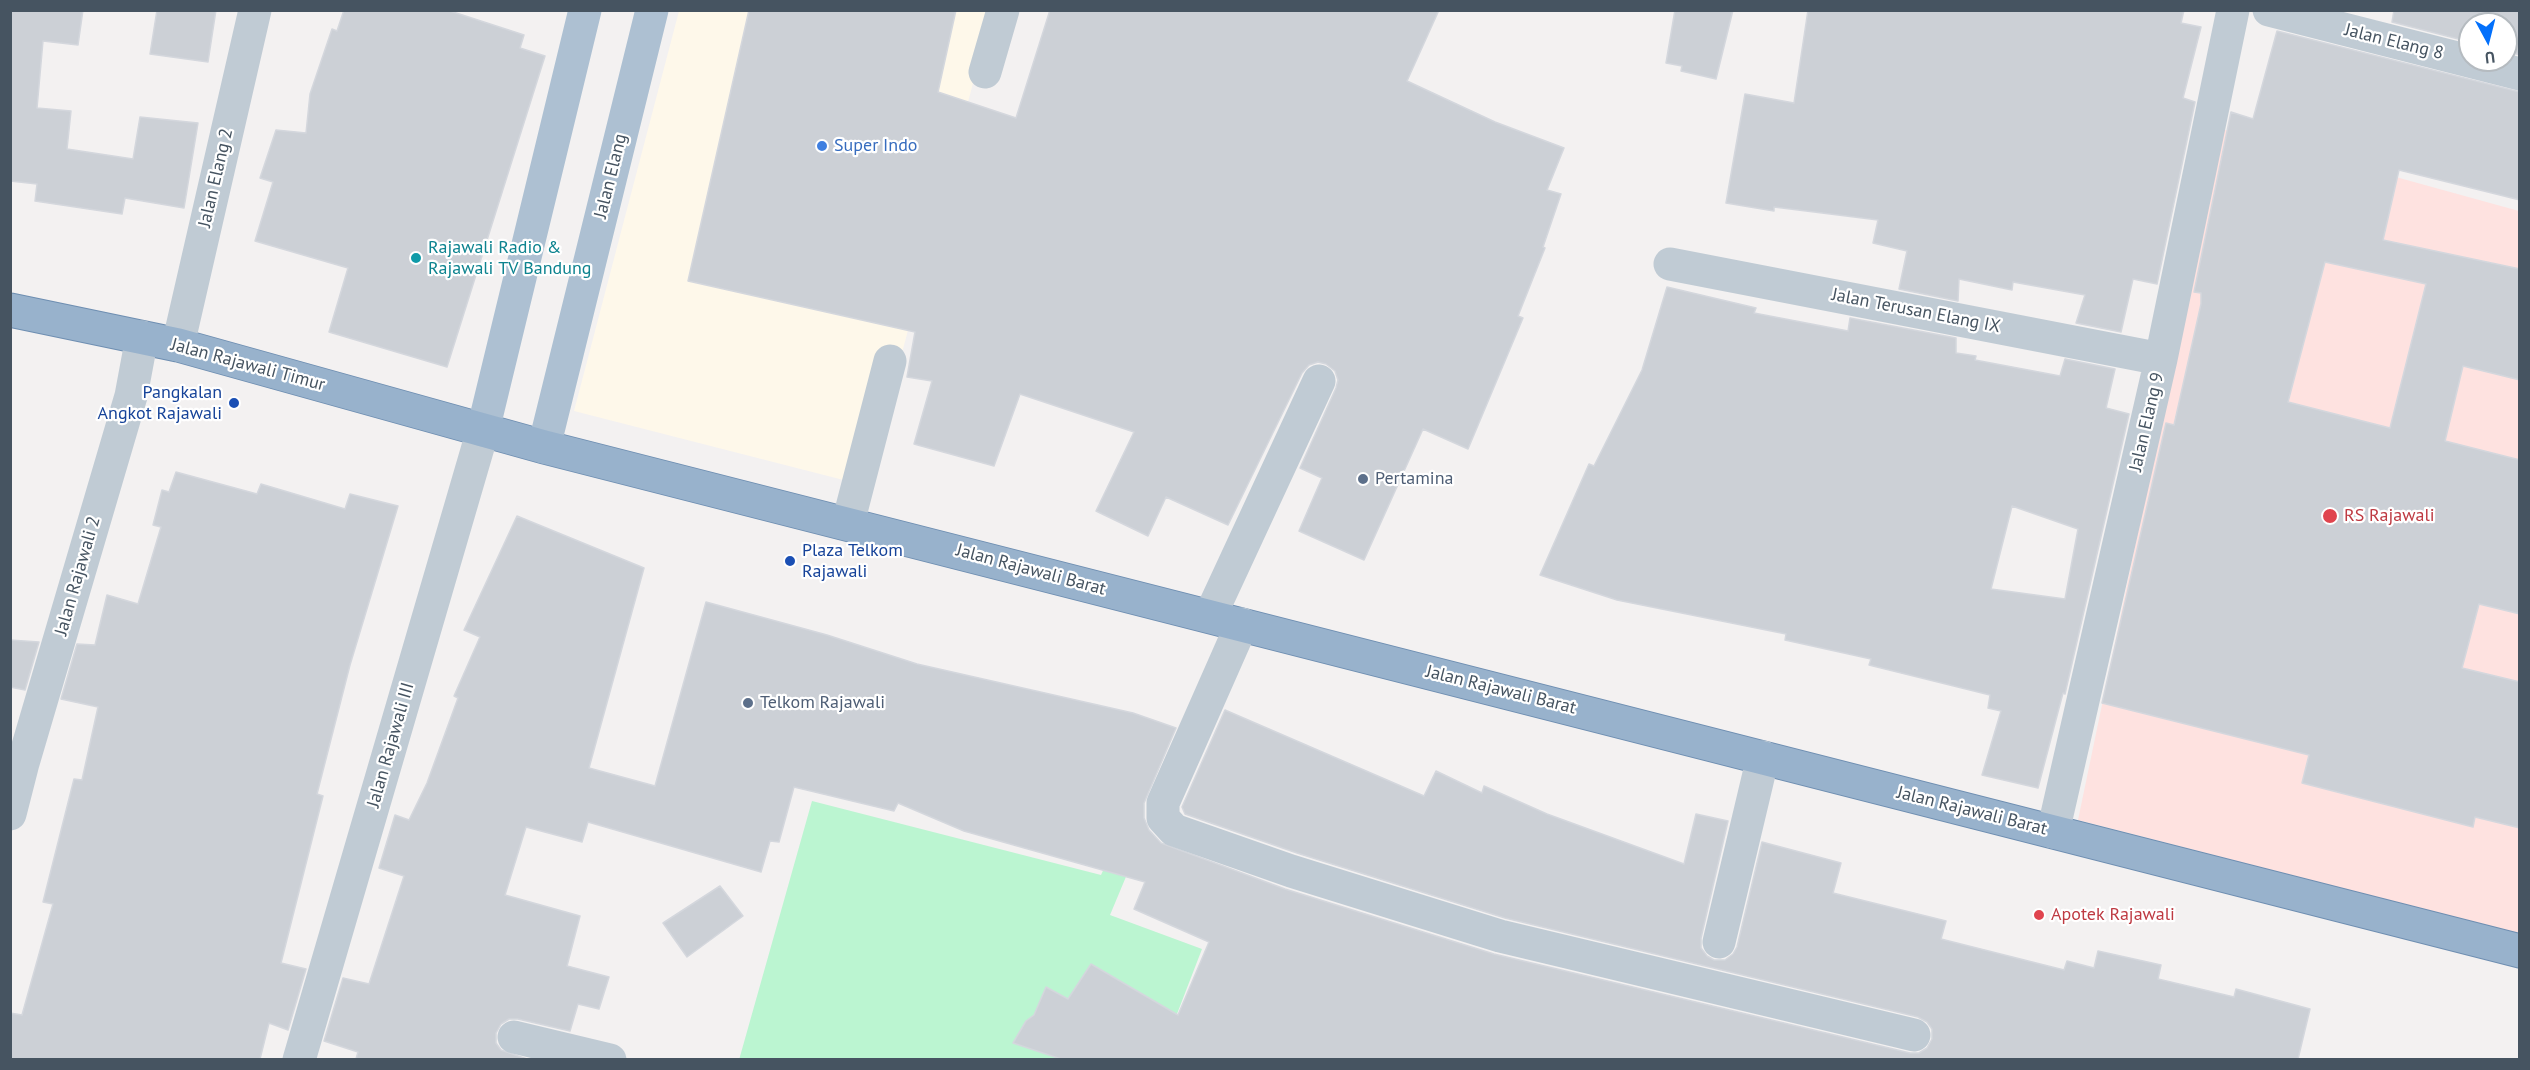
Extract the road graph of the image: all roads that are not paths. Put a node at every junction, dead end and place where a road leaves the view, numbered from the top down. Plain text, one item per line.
1 (255, 10) edge
2 (585, 10) edge
3 (652, 10) edge
4 (1003, 10) edge
5 (2233, 10) edge
6 (2269, 10) edge
7 (986, 72) dead end
8 (2520, 74) edge
9 (1670, 264) dead end
10 (10, 310) edge
11 (142, 337) junction
12 (178, 345) junction
13 (2161, 359) junction
14 (890, 361) dead end
15 (1319, 381) dead end
16 (483, 430) junction
17 (544, 447) junction
18 (848, 523) junction
19 (1210, 616) junction
20 (1242, 624) junction
21 (1763, 757) junction
22 (17, 762) edge
23 (10, 814) edge
24 (2053, 832) junction
25 (1719, 942) dead end
26 (2520, 951) edge
27 (1914, 1035) dead end
28 (514, 1037) dead end
29 (299, 1059) edge
30 (610, 1059) edge

1 - 12 street, Jalan Elang 2
2 - 16 main road
3 - 17 main road, Jalan Elang
4 - 7 street
5 - 13 street, Jalan Elang 9
6 - 8 street, Jalan Elang 8
9 - 13 street, Jalan Terusan Elang IX
10 - 11 highway, Jalan Rajawali Timur
11 - 12 highway, Jalan Rajawali Timur
11 - 22 street, Jalan Rajawali 2
12 - 16 highway, Jalan Rajawali Timur
13 - 24 street, Jalan Elang 9
14 - 18 street
15 - 19 street
16 - 17 highway, Jalan Rajawali Barat
16 - 29 street, Jalan Rajawali III
17 - 18 highway, Jalan Rajawali Barat
18 - 19 highway, Jalan Rajawali Barat
19 - 20 highway, Jalan Rajawali Barat
20 - 21 highway, Jalan Rajawali Barat
20 - 27 street
21 - 24 highway, Jalan Rajawali Barat
21 - 25 street
22 - 23 street, Jalan Rajawali 2
24 - 26 highway, Jalan Rajawali Barat
28 - 30 street

